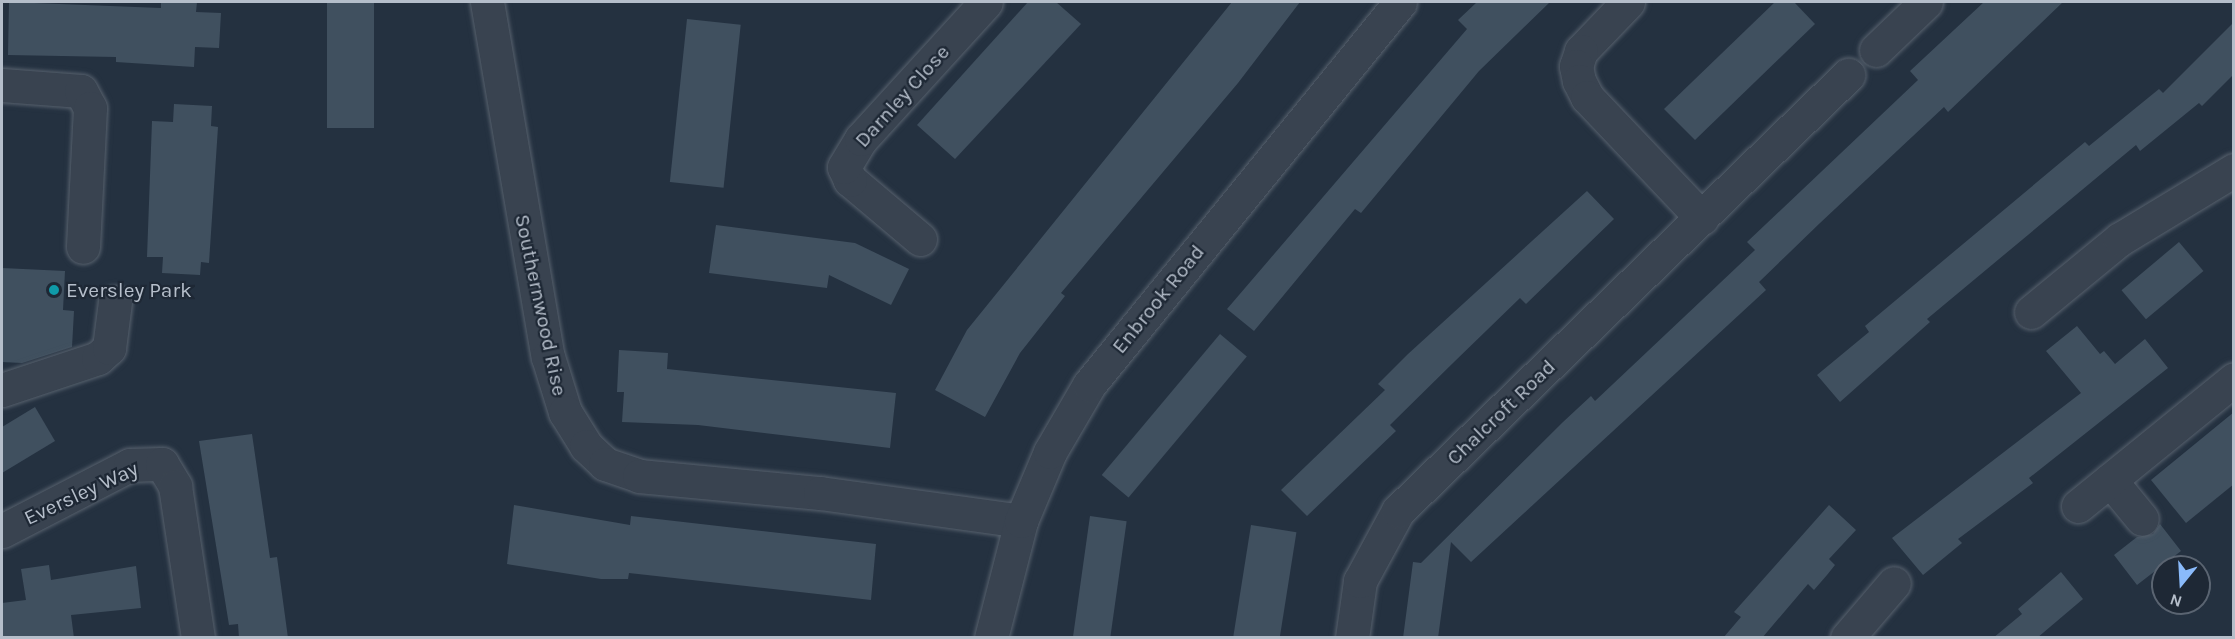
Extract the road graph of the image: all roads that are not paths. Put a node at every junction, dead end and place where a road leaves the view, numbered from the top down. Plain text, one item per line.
1 (487, 2) edge
2 (986, 2) edge
3 (1400, 2) edge
4 (1628, 2) edge
5 (1915, 5) edge
6 (1876, 50) dead end
7 (1848, 75) dead end
8 (2, 85) edge
9 (2234, 170) edge
10 (1702, 218) junction
11 (920, 239) dead end
12 (83, 247) dead end
13 (115, 302) dead end
14 (2031, 312) dead end
15 (2234, 380) edge
16 (2, 390) edge
17 (2110, 480) junction
18 (2078, 506) dead end
19 (2142, 519) dead end
20 (1020, 521) junction
21 (2, 531) edge
22 (1894, 583) dead end
23 (198, 638) edge
24 (991, 638) edge
25 (1352, 638) edge
26 (1847, 638) edge

1 - 20 street, Southernwood Rise
2 - 11 street, Darnley Close
3 - 20 street, Enbrook Road
4 - 10 street
5 - 6 street
7 - 10 street, Chalcroft Road
8 - 12 street
9 - 14 street
10 - 25 street, Chalcroft Road
13 - 16 street
15 - 17 street
17 - 18 street
17 - 19 street
20 - 24 street, Enbrook Road
21 - 23 street, Eversley Way
22 - 26 street

